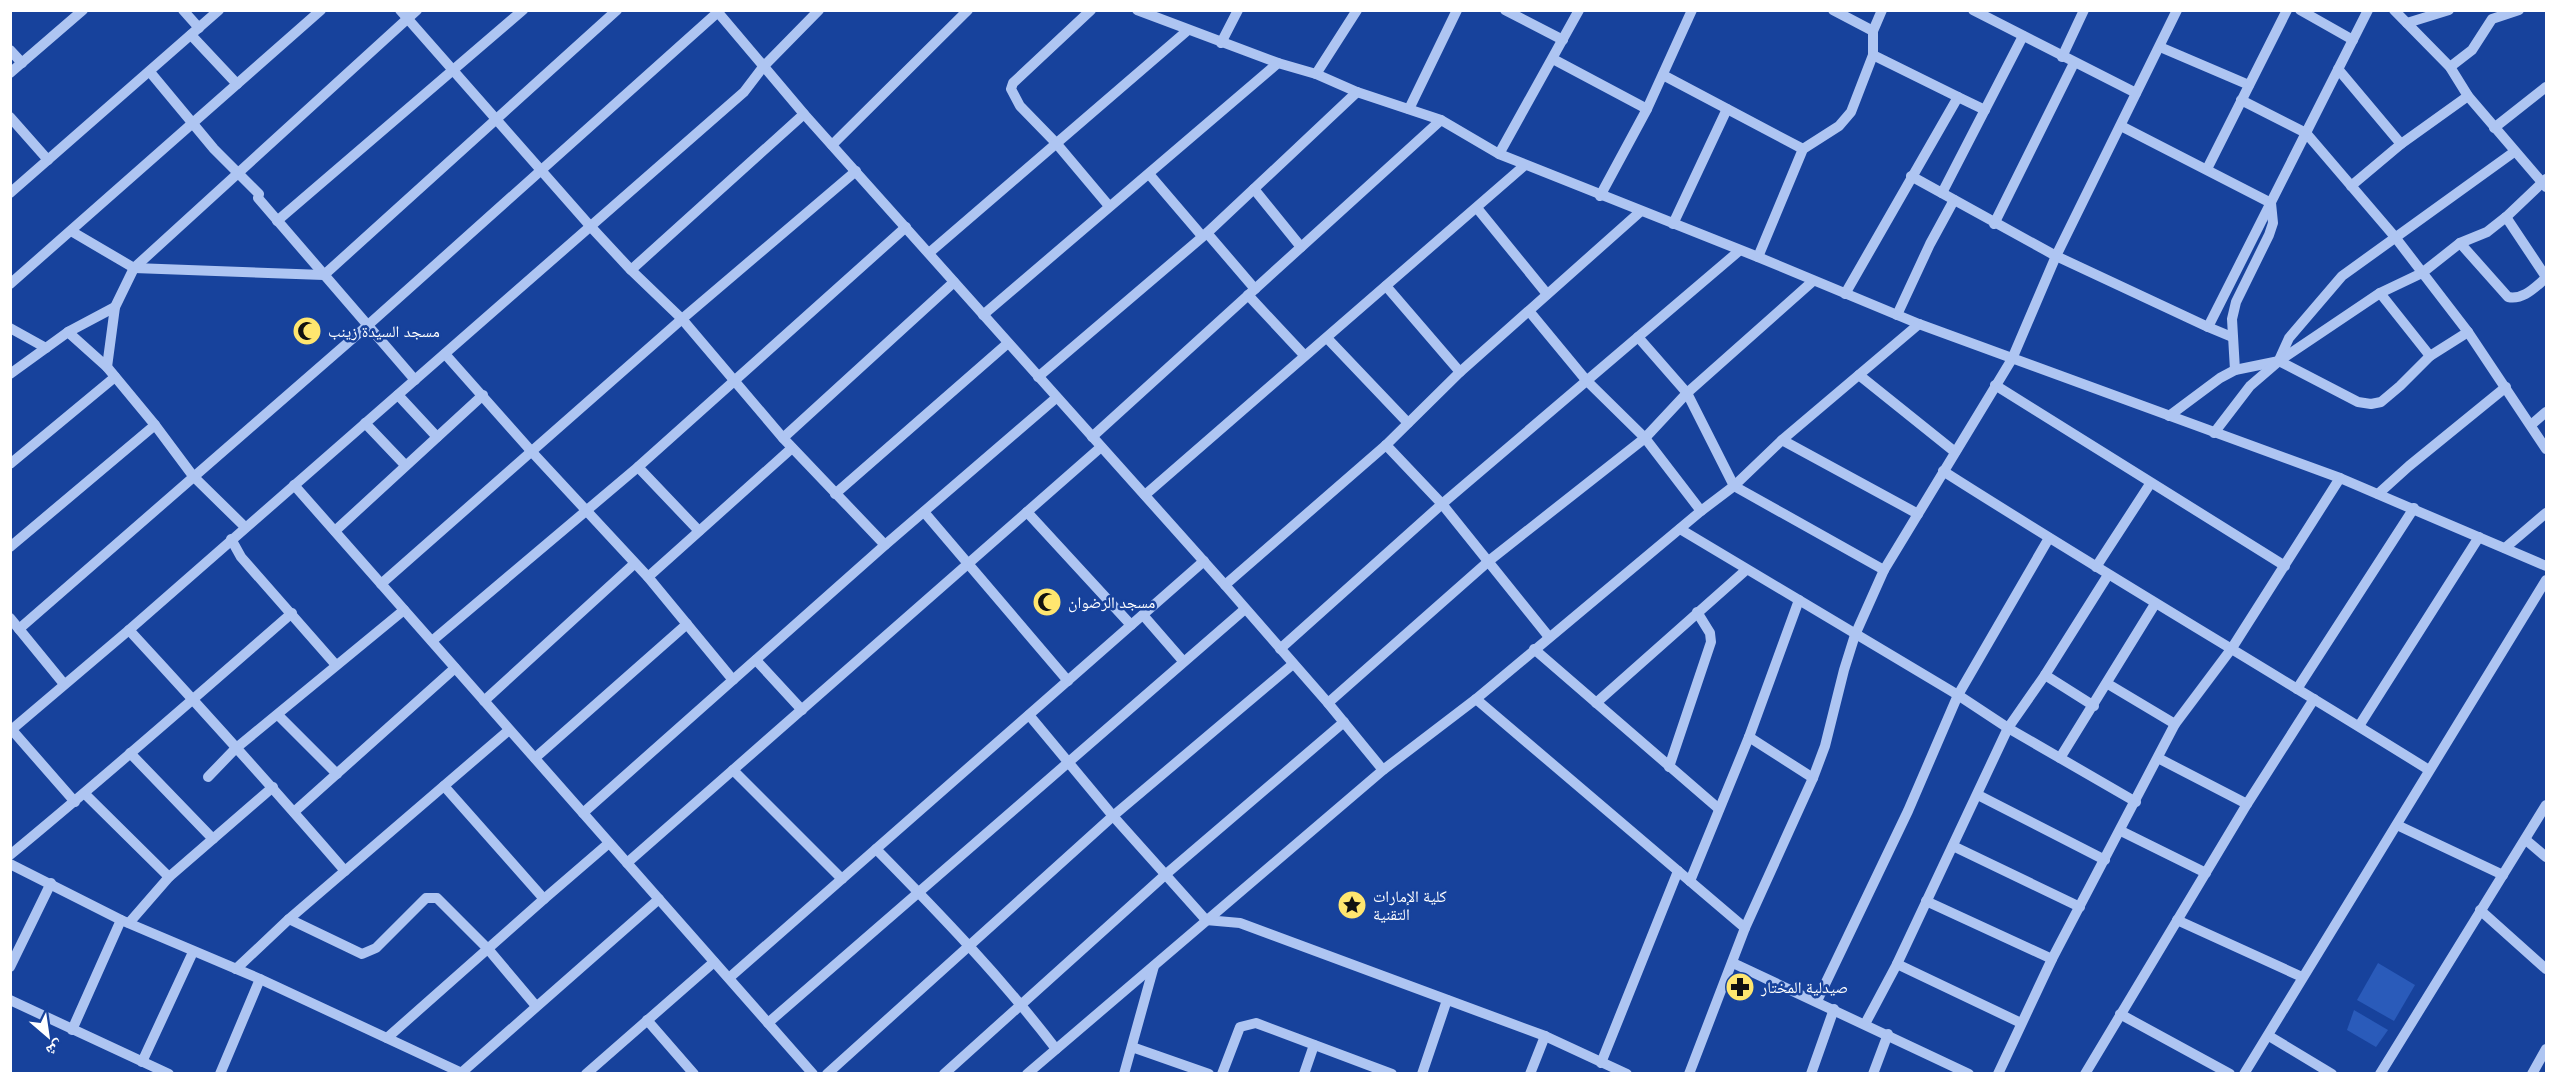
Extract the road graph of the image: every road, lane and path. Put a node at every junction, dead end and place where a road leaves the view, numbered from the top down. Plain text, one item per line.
1 (83, 10) edge
2 (183, 10) edge
3 (219, 10) edge
4 (321, 10) edge
5 (417, 10) edge
6 (523, 10) edge
7 (617, 10) edge
8 (819, 10) edge
9 (1091, 10) edge
10 (1137, 10) edge
11 (1238, 10) edge
12 (1357, 10) edge
13 (1456, 10) edge
14 (1505, 10) edge
15 (1580, 10) edge
16 (1692, 10) edge
17 (1834, 10) edge
18 (1882, 10) edge
19 (1972, 10) edge
20 (1999, 10) edge
21 (2084, 10) edge
22 (2177, 10) edge
23 (2287, 10) edge
24 (2300, 10) edge
25 (2368, 10) edge
26 (2394, 10) edge
27 (2449, 10) edge
28 (2519, 10) edge
29 (717, 11) edge
30 (966, 11) edge
31 (1154, 14) edge
32 (404, 15) edge
33 (2489, 15) edge
34 (1994, 21) junction
35 (2407, 23) junction
36 (1188, 30) junction
37 (195, 31) junction
38 (1873, 31) junction
39 (2023, 36) junction
40 (1563, 40) junction
41 (2353, 40) junction
42 (1221, 43) junction
43 (2160, 46) junction
44 (10, 50) edge
45 (1873, 55) junction
46 (2062, 57) junction
47 (1552, 59) junction
48 (22, 63) junction
49 (1278, 63) junction
50 (2074, 63) junction
51 (763, 67) junction
52 (2450, 67) junction
53 (2338, 69) junction
54 (453, 71) junction
55 (150, 72) junction
56 (10, 73) edge
57 (1316, 74) junction
58 (1663, 75) junction
59 (237, 84) junction
60 (2248, 85) junction
61 (2547, 87) edge
62 (1358, 92) junction
63 (2136, 93) junction
64 (2468, 96) junction
65 (1958, 97) junction
66 (2241, 100) junction
67 (1409, 109) junction
68 (1647, 109) junction
69 (1727, 109) junction
70 (1985, 110) junction
71 (804, 114) junction
72 (10, 117) edge
73 (496, 120) junction
74 (1441, 120) junction
75 (191, 122) junction
76 (2121, 126) junction
77 (2494, 128) junction
78 (2306, 133) junction
79 (1056, 143) junction
80 (2401, 144) junction
81 (832, 145) junction
82 (1803, 148) junction
83 (2514, 152) junction
84 (1499, 154) junction
85 (48, 160) junction
86 (1525, 165) junction
87 (2207, 169) junction
88 (541, 170) junction
89 (856, 171) junction
90 (1149, 174) junction
91 (239, 175) junction
92 (1911, 177) junction
93 (2545, 183) edge
94 (2351, 186) junction
95 (1254, 189) junction
96 (10, 193) edge
97 (1942, 193) junction
98 (1600, 196) junction
99 (1954, 200) junction
100 (2271, 203) junction
101 (1109, 206) junction
102 (1477, 208) junction
103 (1641, 212) junction
104 (2506, 217) junction
105 (277, 221) junction
106 (1673, 224) junction
107 (1994, 224) junction
108 (591, 227) junction
109 (906, 227) junction
110 (71, 231) junction
111 (1204, 235) junction
112 (2395, 237) junction
113 (2460, 243) junction
114 (1301, 247) junction
115 (1739, 251) junction
116 (929, 253) junction
117 (2056, 256) junction
118 (1758, 257) junction
119 (134, 268) junction
120 (631, 270) junction
121 (2422, 273) junction
122 (324, 275) junction
123 (2547, 278) edge
124 (1813, 281) junction
125 (954, 282) junction
126 (10, 284) edge
127 (1386, 286) junction
128 (1252, 292) junction
129 (2380, 293) junction
130 (1547, 294) junction
131 (1845, 294) junction
132 (115, 307) junction
133 (1528, 311) junction
134 (983, 315) junction
135 (1897, 315) junction
136 (682, 319) junction
137 (1918, 324) junction
138 (367, 326) junction
139 (2208, 327) junction
140 (10, 328) edge
141 (68, 332) junction
142 (2468, 332) junction
143 (1638, 337) junction
144 (2232, 337) junction
145 (1327, 338) junction
146 (1008, 343) junction
147 (46, 348) junction
148 (446, 354) junction
149 (1304, 355) junction
150 (2430, 356) junction
151 (2012, 359) junction
152 (2279, 361) junction
153 (107, 367) junction
154 (2235, 370) junction
155 (1460, 372) junction
156 (10, 374) edge
157 (1859, 375) junction
158 (115, 377) junction
159 (1038, 378) junction
160 (415, 380) junction
161 (733, 380) junction
162 (1586, 380) junction
163 (1995, 385) junction
164 (2506, 387) junction
165 (1687, 393) junction
166 (398, 395) junction
167 (483, 395) junction
168 (1056, 398) junction
169 (2547, 412) edge
170 (2169, 416) junction
171 (365, 423) junction
172 (1408, 423) junction
173 (155, 425) junction
174 (2531, 425) junction
175 (2214, 433) junction
176 (437, 437) junction
177 (1092, 437) junction
178 (783, 438) junction
179 (1645, 438) junction
180 (1782, 440) junction
181 (1386, 445) junction
182 (1101, 447) junction
183 (792, 448) junction
184 (2547, 449) edge
185 (532, 452) junction
186 (1954, 452) junction
187 (10, 464) edge
188 (405, 465) junction
189 (638, 467) junction
190 (1943, 471) junction
191 (193, 476) junction
192 (2340, 478) junction
193 (2150, 484) junction
194 (294, 485) junction
195 (1734, 486) junction
196 (835, 494) junction
197 (2378, 494) junction
198 (1145, 495) junction
199 (1442, 504) junction
200 (2414, 508) junction
201 (588, 511) junction
202 (1701, 511) junction
203 (924, 512) junction
204 (1027, 512) junction
205 (2547, 513) edge
206 (1918, 514) junction
207 (244, 527) junction
208 (1680, 529) junction
209 (335, 531) junction
210 (699, 531) junction
211 (2479, 537) junction
212 (2049, 538) junction
213 (231, 539) junction
214 (885, 545) junction
215 (10, 547) edge
216 (2505, 548) junction
217 (1490, 560) junction
218 (1204, 561) junction
219 (970, 562) junction
220 (634, 564) junction
221 (2286, 566) junction
222 (2547, 566) edge
223 (2096, 567) junction
224 (1746, 570) junction
225 (1884, 570) junction
226 (2108, 575) junction
227 (648, 577) junction
228 (2547, 580) edge
229 (381, 584) junction
230 (1225, 585) junction
231 (1799, 600) junction
232 (2155, 604) junction
233 (1245, 609) junction
234 (404, 610) junction
235 (1697, 612) junction
236 (292, 613) junction
237 (1143, 615) junction
238 (10, 618) edge
239 (687, 624) junction
240 (1131, 626) junction
241 (19, 628) junction
242 (129, 630) junction
243 (1855, 635) junction
244 (1549, 637) junction
245 (432, 641) junction
246 (2232, 648) junction
247 (1280, 649) junction
248 (1534, 649) junction
249 (756, 660) junction
250 (1184, 661) junction
251 (335, 664) junction
252 (1293, 664) junction
253 (455, 668) junction
254 (2045, 675) junction
255 (733, 680) junction
256 (1068, 681) junction
257 (64, 684) junction
258 (2108, 684) junction
259 (2297, 690) junction
260 (1958, 695) junction
261 (193, 699) junction
262 (1476, 699) junction
263 (2314, 699) junction
264 (484, 701) junction
265 (1328, 703) junction
266 (1596, 703) junction
267 (2094, 706) junction
268 (801, 710) junction
269 (278, 715) junction
270 (1029, 715) junction
271 (1344, 722) junction
272 (2175, 724) junction
273 (2359, 726) junction
274 (2008, 728) junction
275 (509, 730) junction
276 (11, 731) edge
277 (1749, 737) junction
278 (235, 749) junction
279 (130, 753) junction
280 (535, 758) junction
281 (2060, 758) junction
282 (2158, 758) junction
283 (1069, 761) junction
284 (1669, 766) junction
285 (733, 770) junction
286 (1383, 770) junction
287 (2429, 770) junction
288 (337, 774) junction
289 (208, 777) dead end
290 (1813, 778) junction
291 (444, 786) junction
292 (273, 787) junction
293 (85, 794) junction
294 (1978, 795) junction
295 (75, 802) junction
296 (2136, 802) junction
297 (2247, 804) junction
298 (2547, 805) edge
299 (1719, 809) junction
300 (294, 812) junction
301 (583, 813) junction
302 (1113, 816) junction
303 (2397, 825) junction
304 (2121, 831) junction
305 (213, 839) junction
306 (2526, 840) junction
307 (609, 843) junction
308 (1953, 846) junction
309 (876, 849) junction
310 (10, 855) edge
311 (2547, 857) edge
312 (2105, 860) junction
313 (627, 863) junction
314 (10, 864) edge
315 (345, 870) junction
316 (1678, 871) junction
317 (2206, 873) junction
318 (1165, 875) junction
319 (2503, 875) junction
320 (169, 877) junction
321 (842, 879) junction
322 (1690, 881) junction
323 (51, 884) junction
324 (918, 891) junction
325 (544, 899) junction
326 (659, 899) junction
327 (1926, 901) junction
328 (2080, 907) junction
329 (2480, 910) junction
330 (289, 919) junction
331 (1206, 920) junction
332 (2177, 920) junction
333 (125, 922) junction
334 (1745, 928) junction
335 (971, 946) junction
336 (488, 949) junction
337 (193, 952) junction
338 (2052, 959) junction
339 (714, 962) junction
340 (1733, 963) junction
341 (1897, 964) junction
342 (1155, 966) junction
343 (10, 967) edge
344 (236, 969) junction
345 (2547, 969) edge
346 (2302, 977) junction
347 (729, 978) junction
348 (260, 979) junction
349 (10, 1000) edge
350 (1447, 1000) junction
351 (1817, 1001) junction
352 (1022, 1005) junction
353 (536, 1006) junction
354 (1834, 1009) junction
355 (2120, 1014) junction
356 (647, 1020) junction
357 (768, 1023) junction
358 (2021, 1023) junction
359 (1865, 1024) junction
360 (72, 1029) junction
361 (1888, 1034) junction
362 (2269, 1035) junction
363 (1545, 1036) junction
364 (387, 1038) junction
365 (1314, 1045) junction
366 (1132, 1047) junction
367 (2547, 1048) edge
368 (1056, 1049) junction
369 (142, 1062) junction
370 (1601, 1063) junction
371 (462, 1073) edge
372 (170, 1074) edge
373 (220, 1074) edge
374 (586, 1074) edge
375 (694, 1074) edge
376 (813, 1074) edge
377 (827, 1074) edge
378 (944, 1074) edge
379 (1027, 1074) edge
380 (1124, 1074) edge
381 (1209, 1074) edge
382 (1222, 1074) edge
383 (1304, 1074) edge
384 (1392, 1074) edge
385 (1422, 1074) edge
386 (1530, 1074) edge
387 (1627, 1074) edge
388 (1689, 1074) edge
389 (1810, 1074) edge
390 (1873, 1074) edge
391 (1969, 1074) edge
392 (1998, 1074) edge
393 (2085, 1074) edge
394 (2230, 1074) edge
395 (2244, 1074) edge
396 (2332, 1074) edge
397 (2380, 1074) edge
398 (2532, 1074) edge

1 - 48 street
2 - 37 street
3 - 37 street
4 - 59 street
5 - 32 street
6 - 54 street
7 - 73 street
8 - 51 street
9 - 79 street
10 - 31 street
11 - 42 street
12 - 57 street
13 - 67 street
14 - 40 street
15 - 40 street
16 - 58 street
17 - 38 street
18 - 38 street
19 - 34 street
20 - 34 street
21 - 46 street
22 - 43 street
23 - 60 street
24 - 41 street
25 - 41 street
26 - 35 street
27 - 35 street
28 - 33 street
29 - 51 street
29 - 88 street
30 - 81 street
31 - 36 street
32 - 54 street
32 - 91 street
33 - 52 street
34 - 39 street
35 - 52 street
36 - 42 street
36 - 79 street
37 - 55 street
37 - 59 street
38 - 45 street
39 - 46 street
39 - 70 street
40 - 47 street
41 - 53 street
42 - 49 street
43 - 60 street
43 - 63 street
44 - 48 street
45 - 65 street
45 - 82 street
46 - 50 street
47 - 68 street
47 - 84 street
48 - 56 street
49 - 57 street
49 - 90 street
50 - 63 street
50 - 107 street
51 - 71 street
51 - 108 street
52 - 64 street
53 - 78 street
53 - 80 street
54 - 73 street
54 - 105 street
55 - 75 street
55 - 85 street
57 - 62 street
58 - 68 street
58 - 69 street
59 - 75 street
60 - 66 street
61 - 77 street
62 - 67 street
62 - 95 street
63 - 76 street
64 - 77 street
64 - 80 street
65 - 70 street
65 - 92 street
66 - 78 street
66 - 87 street
67 - 74 street
68 - 98 street
69 - 82 street
69 - 106 street
70 - 97 street
71 - 81 street
71 - 120 street
72 - 85 street
73 - 88 street
73 - 122 street
74 - 84 street
74 - 114 street
75 - 91 street
75 - 110 street
76 - 87 street
76 - 117 street
77 - 83 street
78 - 94 street
78 - 100 street
79 - 101 street
79 - 116 street
80 - 94 street
81 - 89 street
82 - 118 street
83 - 93 street
83 - 112 street
84 - 86 street
85 - 96 street
86 - 98 street
86 - 102 street
87 - 100 street
88 - 108 street
88 - 138 street
89 - 109 street
89 - 136 street
90 - 101 street
90 - 111 street
91 - 105 street
91 - 119 street
92 - 97 street
92 - 131 street
93 - 104 street
94 - 112 street
95 - 111 street
95 - 114 street
97 - 99 street
98 - 103 street
99 - 107 street
99 - 135 street
100 - 139 street
100 - 144 street
101 - 134 street
102 - 127 street
102 - 130 street
103 - 106 street
103 - 130 street
104 - 113 street
104 - 123 street
105 - 122 street
106 - 115 street
107 - 117 street
108 - 120 street
108 - 148 street
109 - 116 street
109 - 161 street
110 - 119 street
110 - 126 street
111 - 128 street
111 - 159 street
112 - 121 street
112 - 152 street
113 - 121 street
113 - 123 street
114 - 128 street
115 - 118 street
115 - 143 street
116 - 125 street
117 - 139 street
117 - 151 street
118 - 124 street
119 - 122 street
119 - 132 street
120 - 136 street
121 - 129 street
121 - 142 street
122 - 138 street
124 - 131 street
124 - 165 street
125 - 134 street
125 - 178 street
127 - 145 street
127 - 155 street
128 - 149 street
128 - 177 street
129 - 150 street
129 - 152 street
130 - 133 street
131 - 135 street
132 - 141 street
132 - 153 street
133 - 155 street
133 - 162 street
134 - 146 street
135 - 137 street
136 - 161 street
136 - 185 street
137 - 151 street
137 - 157 street
138 - 160 street
138 - 191 street
139 - 144 street
140 - 147 street
141 - 147 street
141 - 153 street
142 - 150 street
142 - 164 street
143 - 162 street
143 - 165 street
144 - 154 street
145 - 149 street
145 - 172 street
146 - 159 street
146 - 196 street
147 - 156 street
148 - 160 street
148 - 167 street
149 - 198 street
150 - 152 street
151 - 163 street
151 - 170 street
152 - 154 street
152 - 175 street
153 - 158 street
154 - 170 street
155 - 172 street
157 - 180 street
157 - 186 street
158 - 173 street
158 - 187 street
159 - 168 street
160 - 166 street
161 - 178 street
161 - 189 street
162 - 179 street
162 - 199 street
163 - 186 street
163 - 193 street
164 - 174 street
164 - 197 street
165 - 179 street
165 - 195 street
166 - 171 street
166 - 176 street
167 - 176 street
167 - 185 street
168 - 177 street
168 - 203 street
169 - 174 street
170 - 175 street
171 - 188 street
171 - 194 street
172 - 181 street
173 - 191 street
173 - 215 street
174 - 184 street
175 - 192 street
176 - 188 street
177 - 182 street
178 - 183 street
179 - 202 street
179 - 217 street
180 - 195 street
180 - 206 street
181 - 199 street
181 - 230 street
182 - 198 street
182 - 204 street
183 - 196 street
183 - 210 street
185 - 201 street
185 - 229 street
186 - 190 street
188 - 209 street
189 - 201 street
189 - 210 street
190 - 206 street
190 - 212 street
191 - 207 street
191 - 241 street
192 - 197 street
192 - 221 street
193 - 221 street
193 - 223 street
194 - 207 street
194 - 209 street
195 - 202 street
195 - 225 street
196 - 214 street
197 - 200 street
198 - 218 street
199 - 217 street
199 - 247 street
200 - 211 street
200 - 259 street
201 - 220 street
201 - 245 street
202 - 208 street
203 - 214 street
203 - 219 street
204 - 219 street
204 - 240 street
205 - 216 street
206 - 225 street
207 - 213 street
208 - 224 street
208 - 244 street
209 - 229 street
210 - 227 street
211 - 216 street
211 - 273 street
212 - 223 street
212 - 260 street
213 - 236 street
213 - 242 street
214 - 249 street
216 - 222 street
217 - 244 street
217 - 265 street
218 - 230 street
218 - 237 street
219 - 256 street
219 - 268 street
220 - 227 street
220 - 264 street
221 - 246 street
223 - 226 street
224 - 231 street
224 - 235 street
225 - 243 street
226 - 232 street
226 - 254 street
227 - 239 street
228 - 287 street
229 - 234 street
230 - 233 street
231 - 243 street
231 - 277 street
232 - 246 street
232 - 258 street
233 - 247 street
233 - 250 street
234 - 245 street
234 - 251 street
235 - 266 street
235 - 284 street
236 - 251 street
236 - 261 street
237 - 240 street
237 - 250 street
238 - 241 street
239 - 255 street
239 - 280 street
240 - 256 street
241 - 257 street
242 - 257 street
242 - 261 street
243 - 260 street
243 - 290 street
244 - 248 street
245 - 253 street
246 - 259 street
246 - 272 street
247 - 252 street
248 - 262 street
248 - 266 street
249 - 255 street
249 - 268 street
250 - 283 street
251 - 269 street
252 - 265 street
252 - 302 street
253 - 264 street
253 - 288 street
254 - 267 street
254 - 274 street
255 - 301 street
256 - 270 street
257 - 276 street
258 - 267 street
258 - 272 street
259 - 263 street
260 - 274 street
260 - 351 street
261 - 278 street
261 - 279 street
262 - 286 street
262 - 316 street
263 - 273 street
263 - 297 street
264 - 275 street
265 - 271 street
266 - 284 street
267 - 281 street
268 - 285 street
269 - 278 street
269 - 288 street
270 - 283 street
270 - 309 street
271 - 286 street
271 - 318 street
272 - 282 street
273 - 287 street
274 - 281 street
274 - 294 street
275 - 280 street
275 - 291 street
276 - 295 street
277 - 290 street
277 - 299 street
278 - 289 street
278 - 292 street
279 - 293 street
279 - 305 street
280 - 301 street
281 - 296 street
282 - 296 street
282 - 297 street
283 - 302 street
283 - 324 street
284 - 299 street
285 - 313 street
285 - 321 street
286 - 331 street
287 - 303 street
288 - 300 street
290 - 334 street
291 - 315 street
291 - 325 street
292 - 300 street
292 - 305 street
293 - 295 street
293 - 320 street
294 - 308 street
294 - 312 street
295 - 310 street
296 - 304 street
297 - 317 street
298 - 306 street
299 - 322 street
300 - 315 street
301 - 307 street
302 - 318 street
302 - 335 street
303 - 319 street
303 - 346 street
304 - 312 street
304 - 317 street
305 - 320 street
306 - 311 street
306 - 319 street
307 - 313 street
307 - 325 street
308 - 327 street
308 - 328 street
309 - 321 street
309 - 324 street
312 - 328 street
313 - 326 street
314 - 323 street
315 - 330 street
316 - 322 street
316 - 370 street
317 - 332 street
318 - 331 street
318 - 352 street
319 - 329 street
320 - 333 street
321 - 347 street
322 - 334 street
323 - 333 street
323 - 343 street
324 - 335 street
324 - 357 street
325 - 336 street
326 - 339 street
326 - 353 street
327 - 338 street
327 - 341 street
328 - 338 street
329 - 345 street
329 - 397 street
330 - 336 street
330 - 344 street
331 - 342 street
331 - 350 street
332 - 346 street
332 - 355 street
333 - 337 street
333 - 360 street
334 - 340 street
335 - 352 street
335 - 377 street
336 - 353 street
336 - 364 street
337 - 344 street
337 - 369 street
338 - 358 street
339 - 347 street
339 - 356 street
340 - 351 street
340 - 388 street
341 - 358 street
341 - 359 street
342 - 366 street
342 - 368 street
344 - 348 street
346 - 362 street
347 - 357 street
348 - 364 street
348 - 373 street
349 - 360 street
350 - 363 street
350 - 385 street
351 - 354 street
352 - 368 street
352 - 378 street
353 - 371 street
354 - 359 street
354 - 389 street
355 - 393 street
355 - 394 street
356 - 374 street
356 - 375 street
357 - 376 street
358 - 392 street
359 - 361 street
360 - 369 street
361 - 390 street
361 - 391 street
362 - 395 street
362 - 396 street
363 - 370 street
363 - 386 street
364 - 371 street
365 - 382 street
365 - 383 street
365 - 384 street
366 - 380 street
366 - 381 street
367 - 398 street
368 - 379 street
369 - 372 street
370 - 387 street

